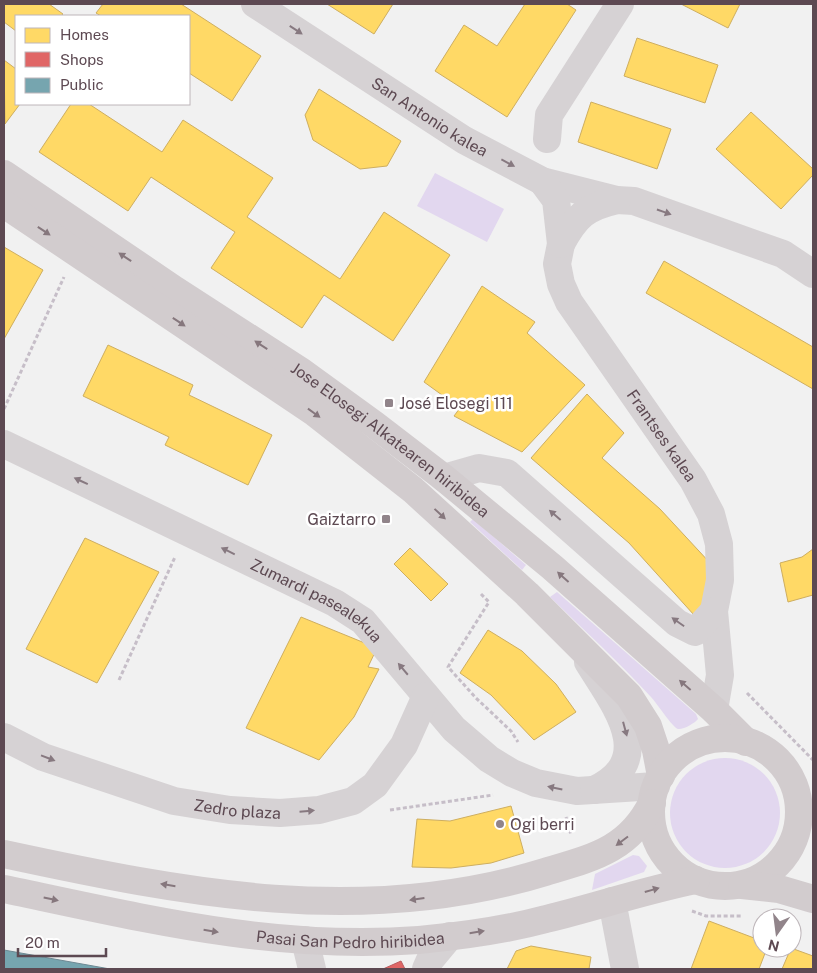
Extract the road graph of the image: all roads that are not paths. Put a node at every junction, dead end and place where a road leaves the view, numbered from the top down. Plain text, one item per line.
1 (255, 4) edge
2 (620, 4) edge
3 (547, 139) dead end
4 (4, 174) edge
5 (542, 181) junction
6 (617, 200) junction
7 (4, 204) edge
8 (560, 244) junction
9 (813, 274) edge
10 (4, 444) edge
11 (444, 478) junction
12 (714, 611) junction
13 (576, 642) junction
14 (426, 696) junction
15 (714, 710) junction
16 (4, 737) edge
17 (746, 742) junction
18 (656, 788) junction
19 (594, 790) junction
20 (806, 809) edge
21 (4, 854) edge
22 (696, 880) junction
23 (742, 885) junction
24 (4, 889) edge
25 (813, 899) edge
26 (612, 901) junction
27 (450, 936) junction
28 (305, 940) junction
29 (312, 969) edge
30 (426, 969) edge
31 (625, 969) edge

1 -> 5 street, San Antonio kalea
2 - 3 street
11 -> 4 main road, Jose Elosegi Alkatearen hiribidea
5 - 6 street, San Antonio kalea
5 - 8 street, Frantses kalea
6 - 8 street, San Antonio kalea
6 -> 9 street, San Antonio kalea
7 -> 13 main road, Jose Elosegi Alkatearen hiribidea
8 - 12 street, Frantses kalea
14 -> 10 street, Zumardi pasealekua
12 -> 11 street
15 -> 11 main road, Jose Elosegi Alkatearen hiribidea
12 - 15 street, Frantses kalea
13 - 18 main road, Jose Elosegi Alkatearen hiribidea
13 -> 19 street
16 -> 14 street, Zedro plaza
19 -> 14 street, Zumardi pasealekua
15 - 17 main road, Jose Elosegi Alkatearen hiribidea
17 - 18 main road
17 - 20 main road
18 - 19 street, Zumardi pasealekua
18 -> 21 main road, Pasai San Pedro hiribidea
18 - 22 main road
20 - 23 main road
22 - 23 main road
26 -> 22 main road, Pasai San Pedro hiribidea
23 - 25 main road
24 -> 28 main road, Pasai San Pedro hiribidea
27 -> 26 main road, Pasai San Pedro hiribidea
26 - 31 street
27 - 28 main road, Pasai San Pedro hiribidea
27 - 30 street
28 - 29 street

